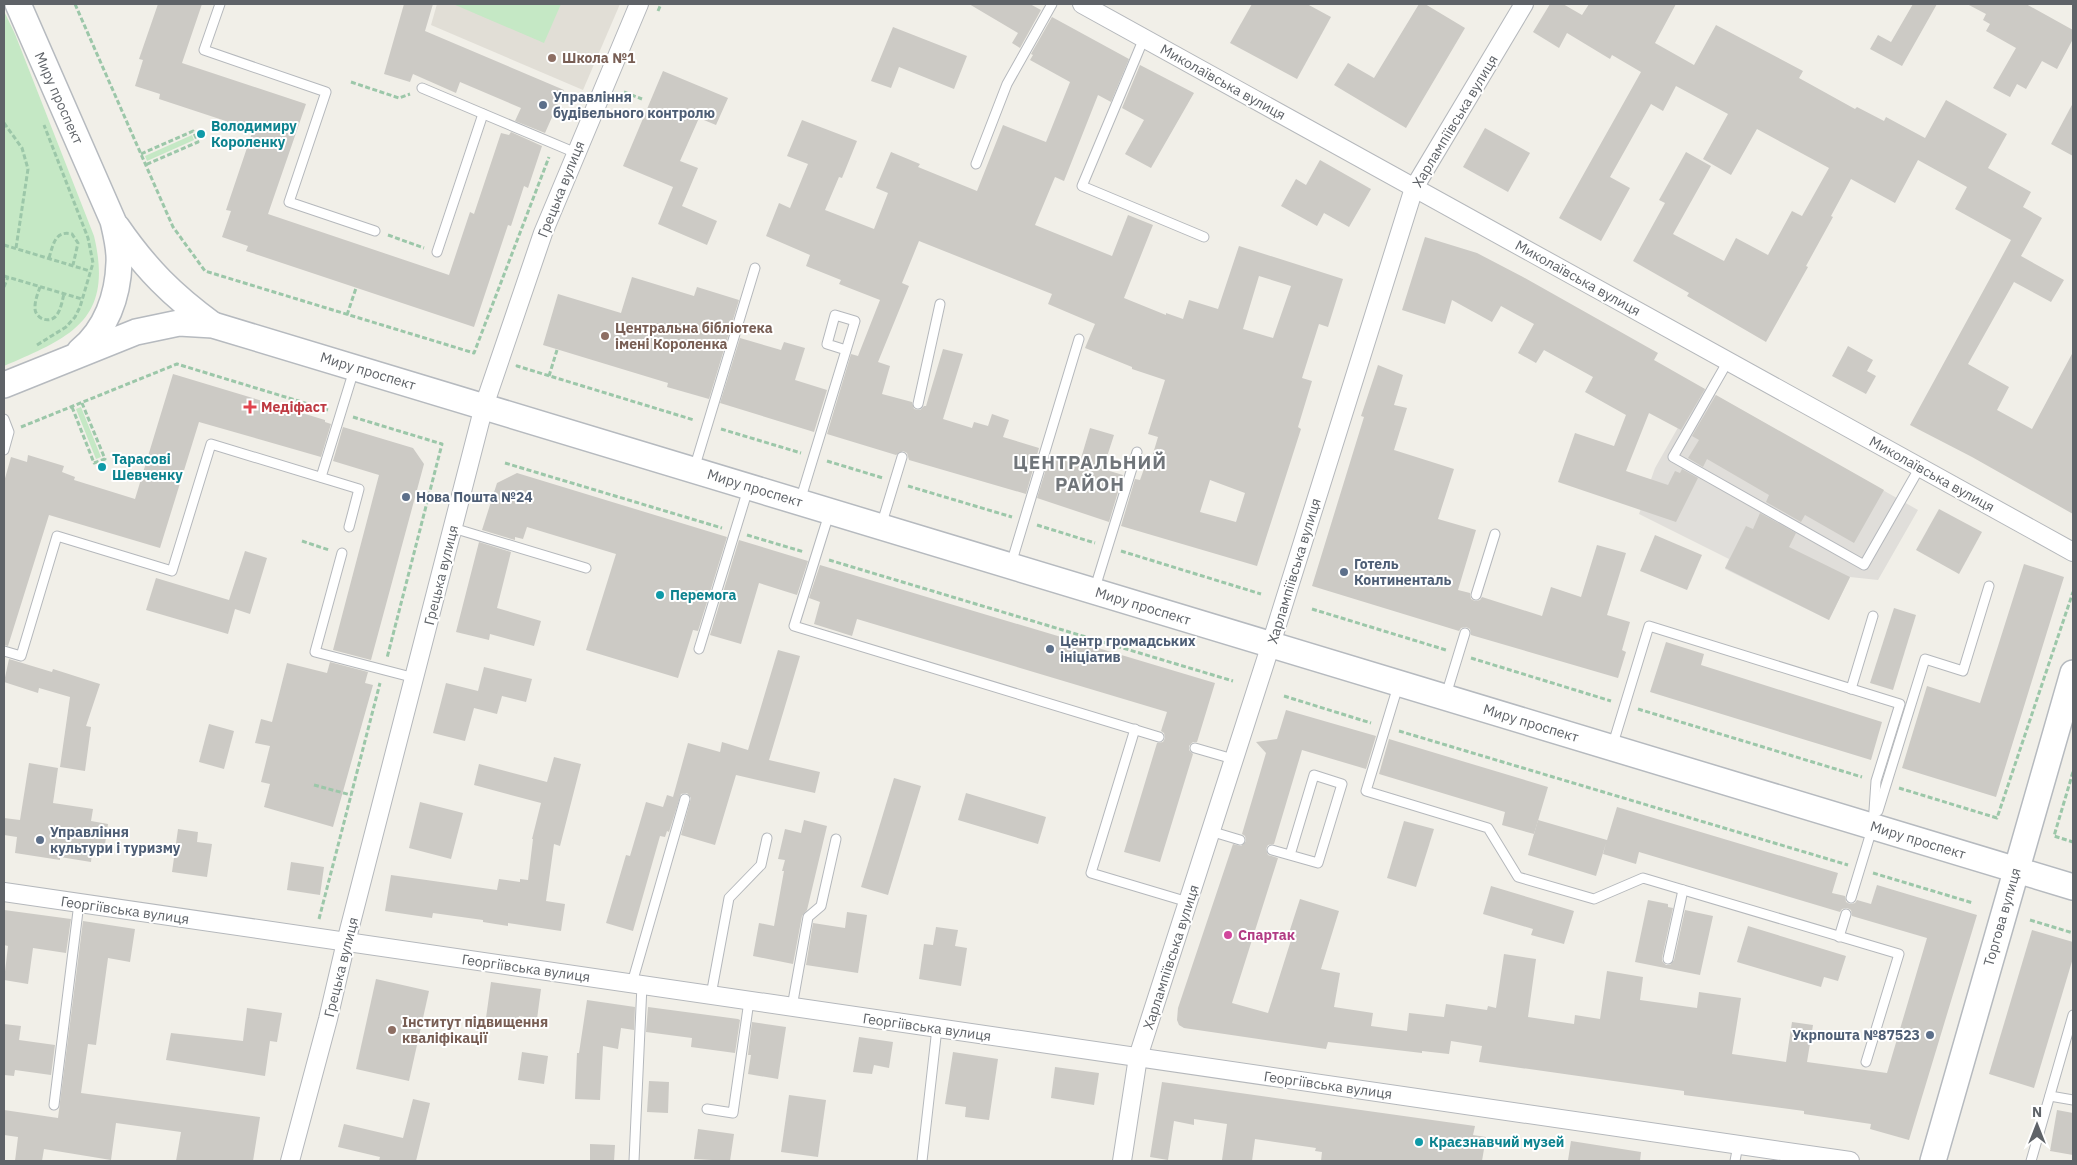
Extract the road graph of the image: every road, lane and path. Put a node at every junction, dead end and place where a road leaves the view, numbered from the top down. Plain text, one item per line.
1 (19, 4) edge
2 (75, 4) edge
3 (220, 4) edge
4 (639, 4) edge
5 (1052, 4) edge
6 (1082, 4) edge
7 (1524, 4) edge
8 (1144, 38) junction
9 (351, 82) dead end
10 (422, 88) dead end
11 (624, 92) dead end
12 (400, 98) dead end
13 (642, 99) dead end
14 (483, 114) junction
15 (41, 118) dead end
16 (4, 122) edge
17 (554, 143) junction
18 (576, 153) junction
19 (141, 154) junction
20 (976, 164) dead end
21 (145, 165) junction
22 (1414, 188) junction
23 (113, 220) junction
24 (375, 231) joint
25 (1204, 237) dead end
26 (4, 245) edge
27 (16, 248) junction
28 (437, 252) joint
29 (49, 258) junction
30 (73, 266) junction
31 (755, 268) dead end
32 (90, 271) junction
33 (6, 276) edge
34 (4, 287) edge
35 (40, 287) junction
36 (356, 288) dead end
37 (64, 294) junction
38 (82, 300) junction
39 (940, 304) dead end
40 (347, 315) junction
41 (213, 324) junction
42 (1079, 339) dead end
43 (32, 348) dead end
44 (557, 350) dead end
45 (846, 350) dead end
46 (74, 355) junction
47 (1728, 361) junction
48 (354, 367) junction
49 (549, 376) dead end
50 (4, 385) edge
51 (82, 403) junction
52 (918, 404) dead end
53 (484, 406) junction
54 (72, 407) junction
55 (340, 413) junction
56 (4, 418) edge
57 (9, 432) junction
58 (4, 450) edge
59 (1137, 452) dead end
60 (902, 457) dead end
61 (505, 463) dead end
62 (1920, 467) junction
63 (694, 470) junction
64 (321, 477) junction
65 (748, 486) junction
66 (800, 502) junction
67 (830, 511) junction
68 (881, 526) junction
69 (349, 527) dead end
70 (453, 528) junction
71 (734, 532) junction
72 (1495, 534) dead end
73 (302, 541) dead end
74 (2073, 552) edge
75 (342, 554) joint
76 (816, 556) junction
77 (1010, 566) junction
78 (586, 568) dead end
79 (1990, 586) dead end
80 (1094, 591) junction
81 (2073, 592) edge
82 (1476, 595) dead end
83 (1312, 609) dead end
84 (1873, 616) dead end
85 (1465, 633) dead end
86 (1271, 644) junction
87 (699, 648) dead end
88 (4, 651) edge
89 (1458, 654) junction
90 (384, 670) junction
91 (2073, 674) edge
92 (415, 678) junction
93 (1233, 681) dead end
94 (1399, 683) junction
95 (1851, 689) junction
96 (1284, 696) dead end
97 (1445, 697) junction
98 (1625, 705) junction
99 (1386, 727) junction
100 (1135, 730) junction
101 (1159, 737) dead end
102 (1612, 747) junction
103 (1195, 748) dead end
104 (1233, 759) junction
105 (2073, 772) edge
106 (1876, 781) junction
107 (1886, 784) junction
108 (314, 785) dead end
109 (352, 795) junction
110 (685, 799) dead end
111 (1873, 827) junction
112 (1210, 831) junction
113 (767, 838) dead end
114 (836, 839) dead end
115 (1240, 840) dead end
116 (2073, 842) edge
117 (1272, 850) dead end
118 (1290, 856) junction
119 (1860, 869) junction
120 (2016, 870) junction
121 (2073, 887) edge
122 (1683, 890) junction
123 (4, 892) edge
124 (1851, 898) dead end
125 (1188, 902) junction
126 (79, 903) junction
127 (1973, 903) dead end
128 (1846, 914) dead end
129 (2030, 920) dead end
130 (2073, 933) edge
131 (314, 937) junction
132 (1839, 937) junction
133 (346, 942) junction
134 (1668, 959) dead end
135 (637, 984) junction
136 (712, 995) junction
137 (749, 1001) junction
138 (792, 1007) junction
139 (2073, 1015) edge
140 (937, 1028) junction
141 (1138, 1057) junction
142 (1866, 1062) dead end
143 (2050, 1096) junction
144 (2073, 1100) edge
145 (54, 1105) dead end
146 (707, 1109) dead end
147 (1737, 1153) edge
148 (290, 1161) edge
149 (634, 1161) edge
150 (922, 1161) edge
151 (1122, 1161) edge
152 (1850, 1161) edge
153 (1933, 1161) edge
154 (2031, 1161) edge

1 - 23 main road, Миру проспект
2 - 19 path
3 - 24 lane
4 - 18 street, Грецька вулиця
5 - 20 lane
6 - 8 street, Миколаївська вулиця
7 - 22 street, Харлампіївська вулиця
8 - 22 street, Миколаївська вулиця
8 - 25 lane
9 - 12 path
10 - 14 lane
11 - 13 path
14 - 17 lane
14 - 28 lane
15 - 32 path
16 - 27 path
17 - 18 lane
17 - 40 path
18 - 53 street, Грецька вулиця
19 - 21 path
19 - 21 path
21 - 40 path
22 - 47 street, Миколаївська вулиця
22 - 86 street, Харлампіївська вулиця
23 - 41 main road, Миру проспект
23 - 46 main road, Миру проспект
24 - 28 path
26 - 27 path
27 - 29 path
29 - 30 path
29 - 30 path
30 - 32 path
31 - 63 lane
32 - 38 path
33 - 34 path
33 - 35 path
35 - 37 path
35 - 37 path
36 - 40 path
37 - 38 path
38 - 43 path
39 - 52 lane
41 - 46 main road, Миру проспект
41 - 48 main road, Миру проспект
42 - 77 lane
44 - 49 path
45 - 66 lane
46 - 50 main road, Миру проспект
47 - 62 street, Миколаївська вулиця
47 - 62 lane
48 - 53 main road, Миру проспект
48 - 55 lane
51 - 54 path
51 - 54 path
51 - 55 path
53 - 63 main road, Миру проспект
53 - 70 street, Грецька вулиця
54 - 57 path
55 - 64 lane
55 - 90 path
56 - 57 lane
57 - 58 lane
59 - 80 lane
60 - 68 lane
61 - 71 path
62 - 74 street, Миколаївська вулиця
63 - 65 main road, Миру проспект
64 - 69 lane
64 - 88 lane
65 - 66 main road, Миру проспект
65 - 71 lane
66 - 67 main road, Миру проспект
67 - 68 main road, Миру проспект
67 - 76 lane
68 - 77 main road, Миру проспект
70 - 78 lane
70 - 92 street, Грецька вулиця
71 - 76 path
71 - 87 lane
72 - 82 lane
73 - 75 path
75 - 90 lane
76 - 93 path
76 - 100 lane
77 - 80 main road, Миру проспект
79 - 107 lane
80 - 86 main road, Миру проспект
81 - 107 path
83 - 89 path
84 - 95 lane
85 - 89 lane
86 - 94 main road, Миру проспект
86 - 104 street, Харлампіївська вулиця
89 - 97 lane
89 - 98 path
90 - 92 lane
90 - 109 path
91 - 120 main road, Торгова вулиця
92 - 133 street, Грецька вулиця
94 - 97 main road, Миру проспект
94 - 99 lane
95 - 98 lane
95 - 106 lane
96 - 99 path
97 - 102 main road, Миру проспект
98 - 102 lane
98 - 106 path
99 - 119 path
99 - 122 lane
100 - 101 lane
100 - 125 lane
102 - 111 main road, Миру проспект
103 - 104 lane
104 - 112 street, Харлампіївська вулиця
105 - 116 path
106 - 111 lane
107 - 111 lane
108 - 109 path
109 - 131 path
110 - 135 lane
111 - 119 lane
111 - 120 main road, Миру проспект
112 - 115 lane
112 - 125 street, Харлампіївська вулиця
113 - 136 lane
114 - 138 lane
117 - 118 lane
118 - 118 lane
119 - 124 lane
119 - 127 path
120 - 121 main road, Миру проспект
120 - 153 main road, Торгова вулиця
122 - 132 lane
122 - 134 lane
123 - 126 street, Георгіївська вулиця
125 - 141 street, Харлампіївська вулиця
126 - 131 street, Георгіївська вулиця
126 - 145 lane
128 - 132 lane
129 - 130 path
131 - 133 street, Георгіївська вулиця
132 - 142 lane
133 - 135 street, Георгіївська вулиця
133 - 148 street, Грецька вулиця
135 - 136 street, Георгіївська вулиця
135 - 149 lane
136 - 137 street, Георгіївська вулиця
137 - 138 street, Георгіївська вулиця
137 - 146 lane
138 - 140 street, Георгіївська вулиця
139 - 143 lane
140 - 141 street, Георгіївська вулиця
140 - 150 lane
141 - 147 street, Георгіївська вулиця
141 - 151 street, Харлампіївська вулиця
143 - 144 lane
143 - 154 lane
147 - 152 street, Георгіївська вулиця

